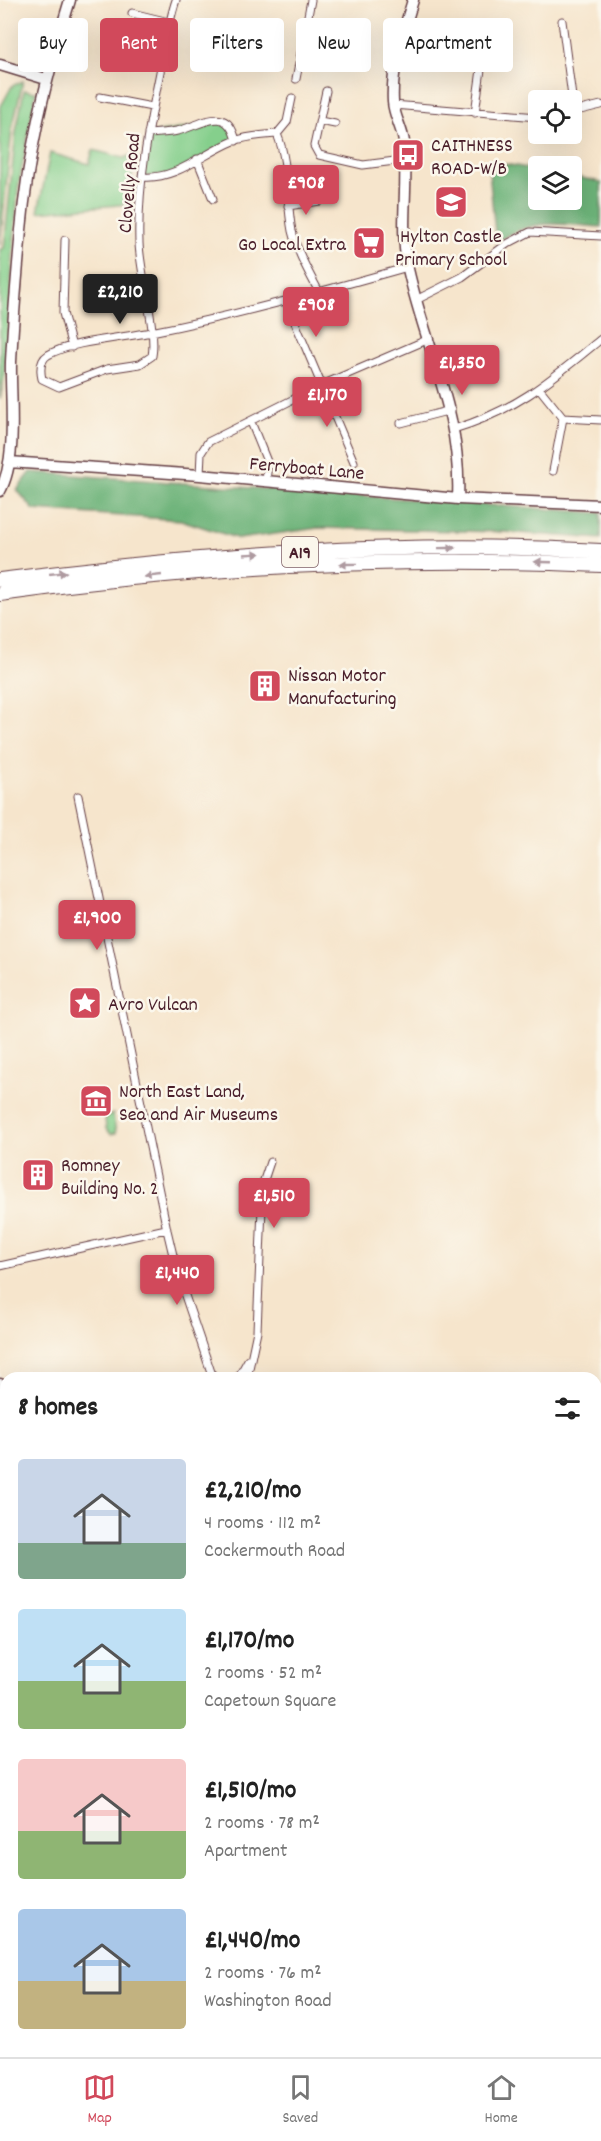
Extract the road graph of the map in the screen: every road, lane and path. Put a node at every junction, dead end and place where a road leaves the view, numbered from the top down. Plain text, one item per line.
1 (70, 0) edge
2 (176, 0) edge
3 (310, 0) edge
4 (413, 0) edge
5 (132, 13) dead end
6 (153, 18) edge
7 (170, 18) edge
8 (562, 21) dead end
9 (0, 65) edge
10 (159, 72) edge
11 (481, 72) edge
12 (46, 79) junction
13 (296, 79) dead end
14 (570, 90) edge
15 (326, 91) dead end
16 (100, 98) dead end
17 (292, 98) dead end
18 (393, 105) junction
19 (601, 105) edge
20 (152, 107) junction
21 (582, 110) edge
22 (475, 113) junction
23 (528, 116) edge
24 (320, 121) junction
25 (335, 124) dead end
26 (148, 134) junction
27 (277, 134) junction
28 (236, 141) junction
29 (197, 159) junction
30 (403, 160) junction
31 (143, 177) junction
32 (213, 199) dead end
33 (320, 201) dead end
34 (288, 206) junction
35 (601, 236) edge
36 (66, 240) dead end
37 (408, 267) junction
38 (320, 292) junction
39 (416, 300) junction
40 (286, 301) junction
41 (151, 332) junction
42 (429, 339) junction
43 (601, 339) edge
44 (72, 347) junction
45 (322, 384) junction
46 (539, 388) junction
47 (451, 410) junction
48 (563, 418) junction
49 (601, 420) edge
50 (251, 422) junction
51 (401, 423) dead end
52 (454, 429) junction
53 (9, 462) junction
54 (354, 462) dead end
55 (553, 471) dead end
56 (200, 475) junction
57 (266, 481) junction
58 (0, 491) edge
59 (458, 499) junction
60 (601, 505) edge
61 (601, 551) edge
62 (601, 564) edge
63 (0, 580) edge
64 (0, 594) edge
65 (78, 796) dead end
66 (270, 1162) dead end
67 (166, 1229) junction
68 (0, 1266) edge
69 (252, 1353) junction
70 (211, 1372) edge
71 (241, 1372) edge
72 (248, 1372) edge

1 - 12 street
2 - 7 street, Clovelly Road
3 - 13 street
4 - 18 street
5 - 6 street
8 - 14 street
9 - 12 street
10 - 20 street, Clovelly Road
11 - 22 street
12 - 53 street
15 - 24 street
16 - 20 street, Clovelly Road
17 - 27 street
18 - 22 street
18 - 30 street
19 - 21 street
20 - 26 street, Clovelly Road
22 - 23 street
24 - 25 street
24 - 30 street
26 - 28 street
26 - 31 street, Clovelly Road
27 - 28 street
27 - 34 street
28 - 29 street
29 - 31 street
29 - 32 street
30 - 37 street
31 - 41 street, Clovelly Road
33 - 34 street
34 - 38 street
35 - 39 street
36 - 44 street
37 - 38 street
37 - 39 street
38 - 40 street
39 - 42 street
40 - 41 street
40 - 45 street
41 - 44 street
41 - 44 street, Clovelly Road
42 - 45 street
42 - 47 street
43 - 46 street
45 - 50 street
45 - 54 street
46 - 48 street
46 - 52 street
47 - 51 street
47 - 52 street
48 - 49 street
48 - 55 street
50 - 56 street
50 - 57 street
52 - 59 street
53 - 56 street, Ferryboat Lane
53 - 58 street
56 - 57 street, Ferryboat Lane
57 - 59 street, Ferryboat Lane
59 - 60 street, Ferryboat Lane
63 -> 61 highway, A19
62 -> 64 highway, A19
65 - 67 street
66 - 69 street
67 - 68 street
67 - 70 street
69 - 71 street
69 - 72 street

